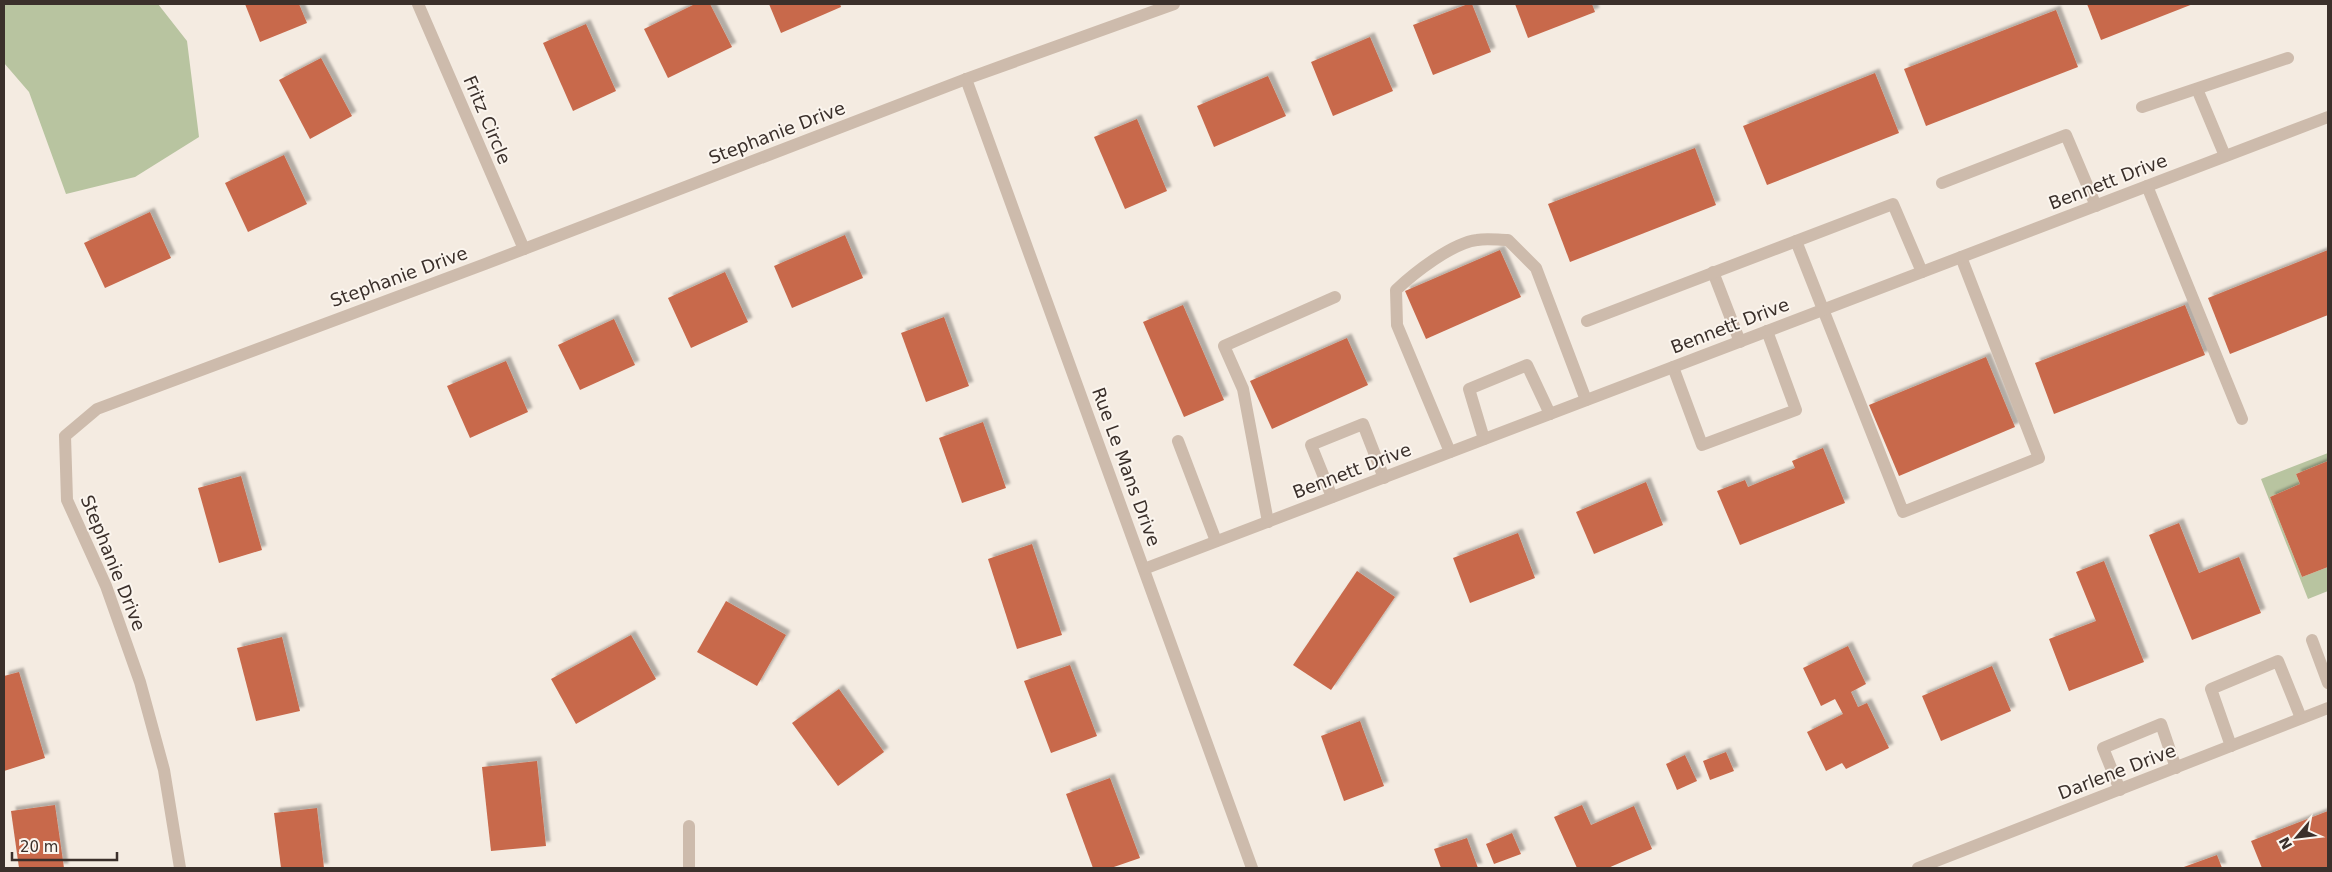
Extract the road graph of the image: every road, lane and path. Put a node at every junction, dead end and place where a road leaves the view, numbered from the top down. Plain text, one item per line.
1 (418, 4) edge
2 (1174, 4) edge
3 (2288, 58) dead end
4 (966, 79) junction
5 (2197, 89) junction
6 (2142, 107) dead end
7 (2328, 117) edge
8 (2225, 156) junction
9 (1942, 183) dead end
10 (2147, 186) junction
11 (2096, 206) junction
12 (1796, 241) junction
13 (524, 249) junction
14 (1961, 257) junction
15 (1713, 272) junction
16 (1922, 272) junction
17 (1335, 297) dead end
18 (1824, 309) junction
19 (1587, 321) dead end
20 (1767, 331) junction
21 (1740, 342) junction
22 (1673, 367) junction
23 (1586, 400) junction
24 (1550, 414) junction
25 (2242, 419) dead end
26 (1484, 439) junction
27 (1178, 441) dead end
28 (1450, 452) junction
29 (1384, 478) junction
30 (1332, 497) junction
31 (1268, 522) junction
32 (1216, 541) junction
33 (1144, 569) junction
34 (2312, 640) dead end
35 (2328, 683) edge
36 (2328, 708) edge
37 (2301, 718) junction
38 (2231, 746) junction
39 (2176, 768) junction
40 (2120, 790) junction
41 (689, 826) dead end
42 (180, 868) edge
43 (689, 868) edge
44 (1252, 868) edge
45 (1918, 868) edge

1 - 13 street, Fritz Circle
2 - 4 street, Stephanie Drive
3 - 5 street
4 - 13 street, Stephanie Drive
4 - 33 street, Rue Le Mans Drive
5 - 6 street
5 - 8 street
7 - 8 street, Bennett Drive
8 - 10 street, Bennett Drive
9 - 11 street
10 - 11 street, Bennett Drive
10 - 25 street
11 - 14 street, Bennett Drive
12 - 15 street
12 - 16 street
12 - 18 street
13 - 42 street, Stephanie Drive
14 - 16 street, Bennett Drive
14 - 18 street
15 - 19 street
15 - 21 street
16 - 18 street, Bennett Drive
17 - 31 street
18 - 20 street, Bennett Drive
20 - 21 street, Bennett Drive
20 - 22 street
21 - 22 street, Bennett Drive
22 - 23 street, Bennett Drive
23 - 24 street, Bennett Drive
23 - 28 street
24 - 26 street, Bennett Drive
24 - 26 street
26 - 28 street, Bennett Drive
27 - 32 street
28 - 29 street, Bennett Drive
29 - 30 street, Bennett Drive
29 - 30 street
30 - 31 street, Bennett Drive
31 - 32 street, Bennett Drive
32 - 33 street, Bennett Drive
33 - 44 street, Rue Le Mans Drive
34 - 35 street
36 - 37 street, Darlene Drive
37 - 38 street, Darlene Drive
37 - 38 street
38 - 39 street, Darlene Drive
39 - 40 street, Darlene Drive
39 - 40 street
40 - 45 street, Darlene Drive
41 - 43 street

